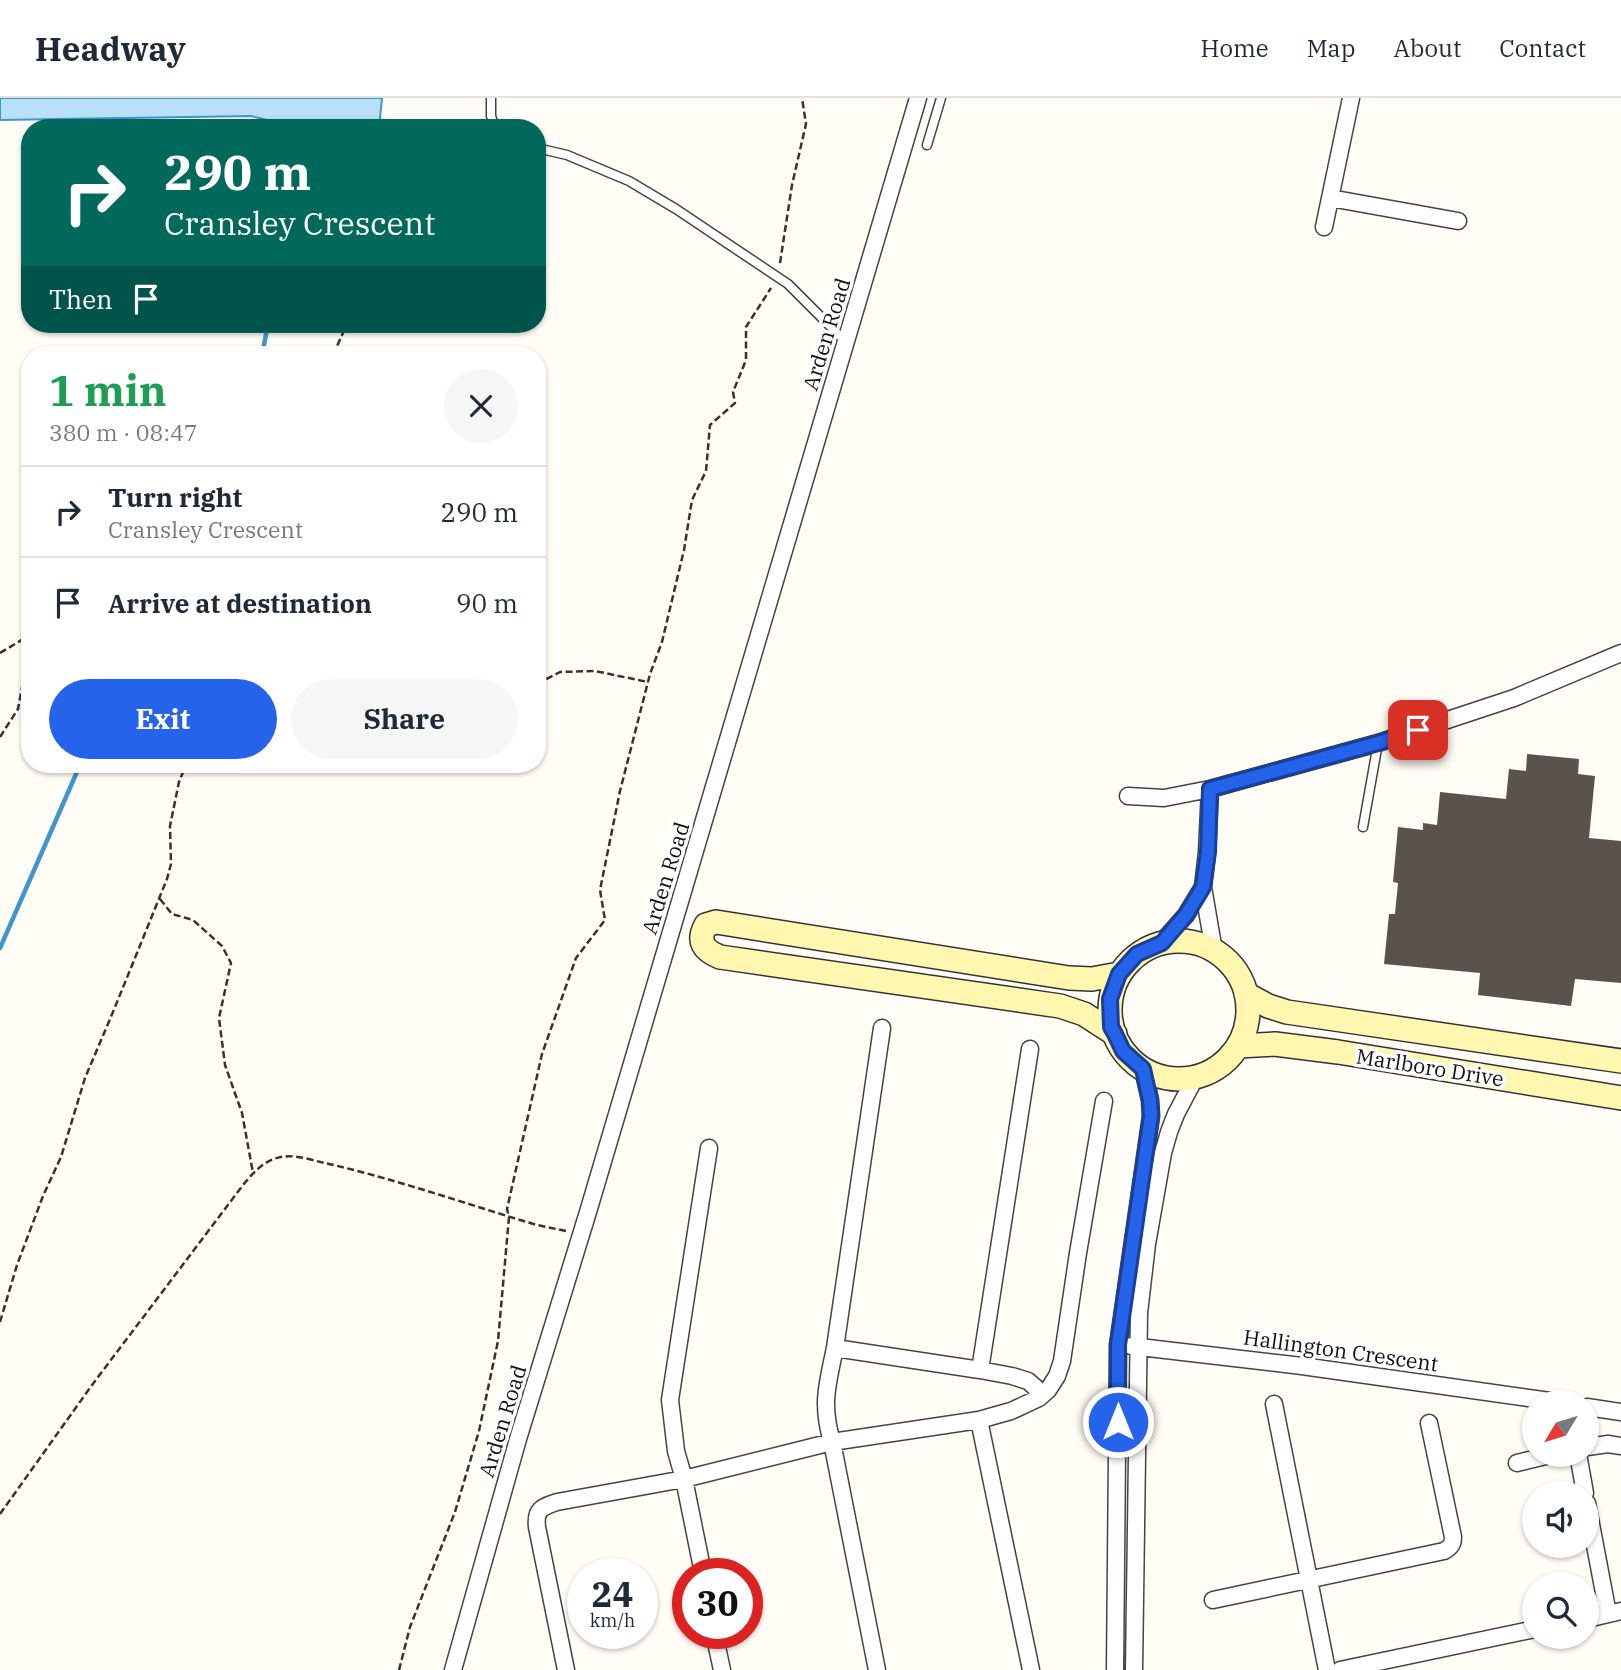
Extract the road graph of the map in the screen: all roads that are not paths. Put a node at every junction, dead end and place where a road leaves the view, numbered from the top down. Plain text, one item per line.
1 (491, 98) edge
2 (918, 98) edge
3 (941, 98) edge
4 (1351, 98) edge
5 (492, 119) edge
6 (927, 145) dead end
7 (546, 150) edge
8 (1330, 198) junction
9 (1458, 221) dead end
10 (1324, 228) dead end
11 (846, 342) junction
12 (1621, 653) edge
13 (1378, 743) junction
14 (1210, 789) junction
15 (1128, 796) dead end
16 (1363, 827) dead end
17 (1203, 887) junction
18 (1162, 943) junction
19 (1214, 951) junction
20 (1119, 974) junction
21 (1246, 994) junction
22 (882, 1028) dead end
23 (1115, 1034) junction
24 (1238, 1046) junction
25 (1030, 1049) dead end
26 (1621, 1061) edge
27 (1143, 1069) junction
28 (1195, 1078) junction
29 (1621, 1098) edge
30 (1104, 1101) dead end
31 (709, 1148) dead end
32 (1118, 1345) junction
33 (1140, 1346) junction
34 (835, 1348) junction
35 (980, 1370) junction
36 (1522, 1397) edge
37 (1039, 1398) junction
38 (1274, 1404) dead end
39 (1600, 1409) edge
40 (1621, 1412) edge
41 (979, 1420) junction
42 (1429, 1423) dead end
43 (832, 1442) junction
44 (1600, 1445) edge
45 (1621, 1446) edge
46 (1522, 1462) edge
47 (1517, 1463) dead end
48 (684, 1479) junction
49 (1599, 1550) edge
50 (700, 1558) edge
51 (1309, 1580) junction
52 (1213, 1600) dead end
53 (1615, 1613) edge
54 (1522, 1632) edge
55 (717, 1649) edge
56 (453, 1670) edge
57 (566, 1670) edge
58 (722, 1670) edge
59 (877, 1670) edge
60 (1031, 1670) edge
61 (1115, 1670) edge
62 (1134, 1670) edge
63 (1327, 1670) edge
64 (1340, 1670) edge

1 - 5 lane
2 - 11 street, Arden Road
3 - 6 lane
4 - 8 street
7 - 11 lane
8 - 9 street
8 - 10 street
11 - 56 street, Arden Road
12 - 13 street
13 - 14 street
13 - 16 lane
14 - 15 street
14 - 17 street
17 - 18 street
17 - 19 street
18 - 19 main road
18 - 20 main road
19 - 21 main road
20 - 23 main road
20 - 23 main road
21 - 24 main road
21 - 26 main road, Marlboro Drive
22 - 34 street
23 - 27 main road
24 - 28 main road
24 - 29 main road, Marlboro Drive
25 - 35 street
27 - 28 main road
27 - 32 street
28 - 33 street
30 - 37 street
31 - 48 street
32 - 33 street, Hallington Crescent
32 - 61 street
33 - 36 street, Hallington Crescent
33 - 62 street
34 - 35 street
34 - 43 street
35 - 37 street
37 - 41 street
38 - 51 street
39 - 40 street
41 - 43 street
41 - 60 street
42 - 51 street
43 - 48 street
43 - 59 street
44 - 45 street
46 - 47 street
48 - 50 street
48 - 57 street
49 - 53 street
51 - 52 street
51 - 63 street
54 - 64 street
55 - 58 street

